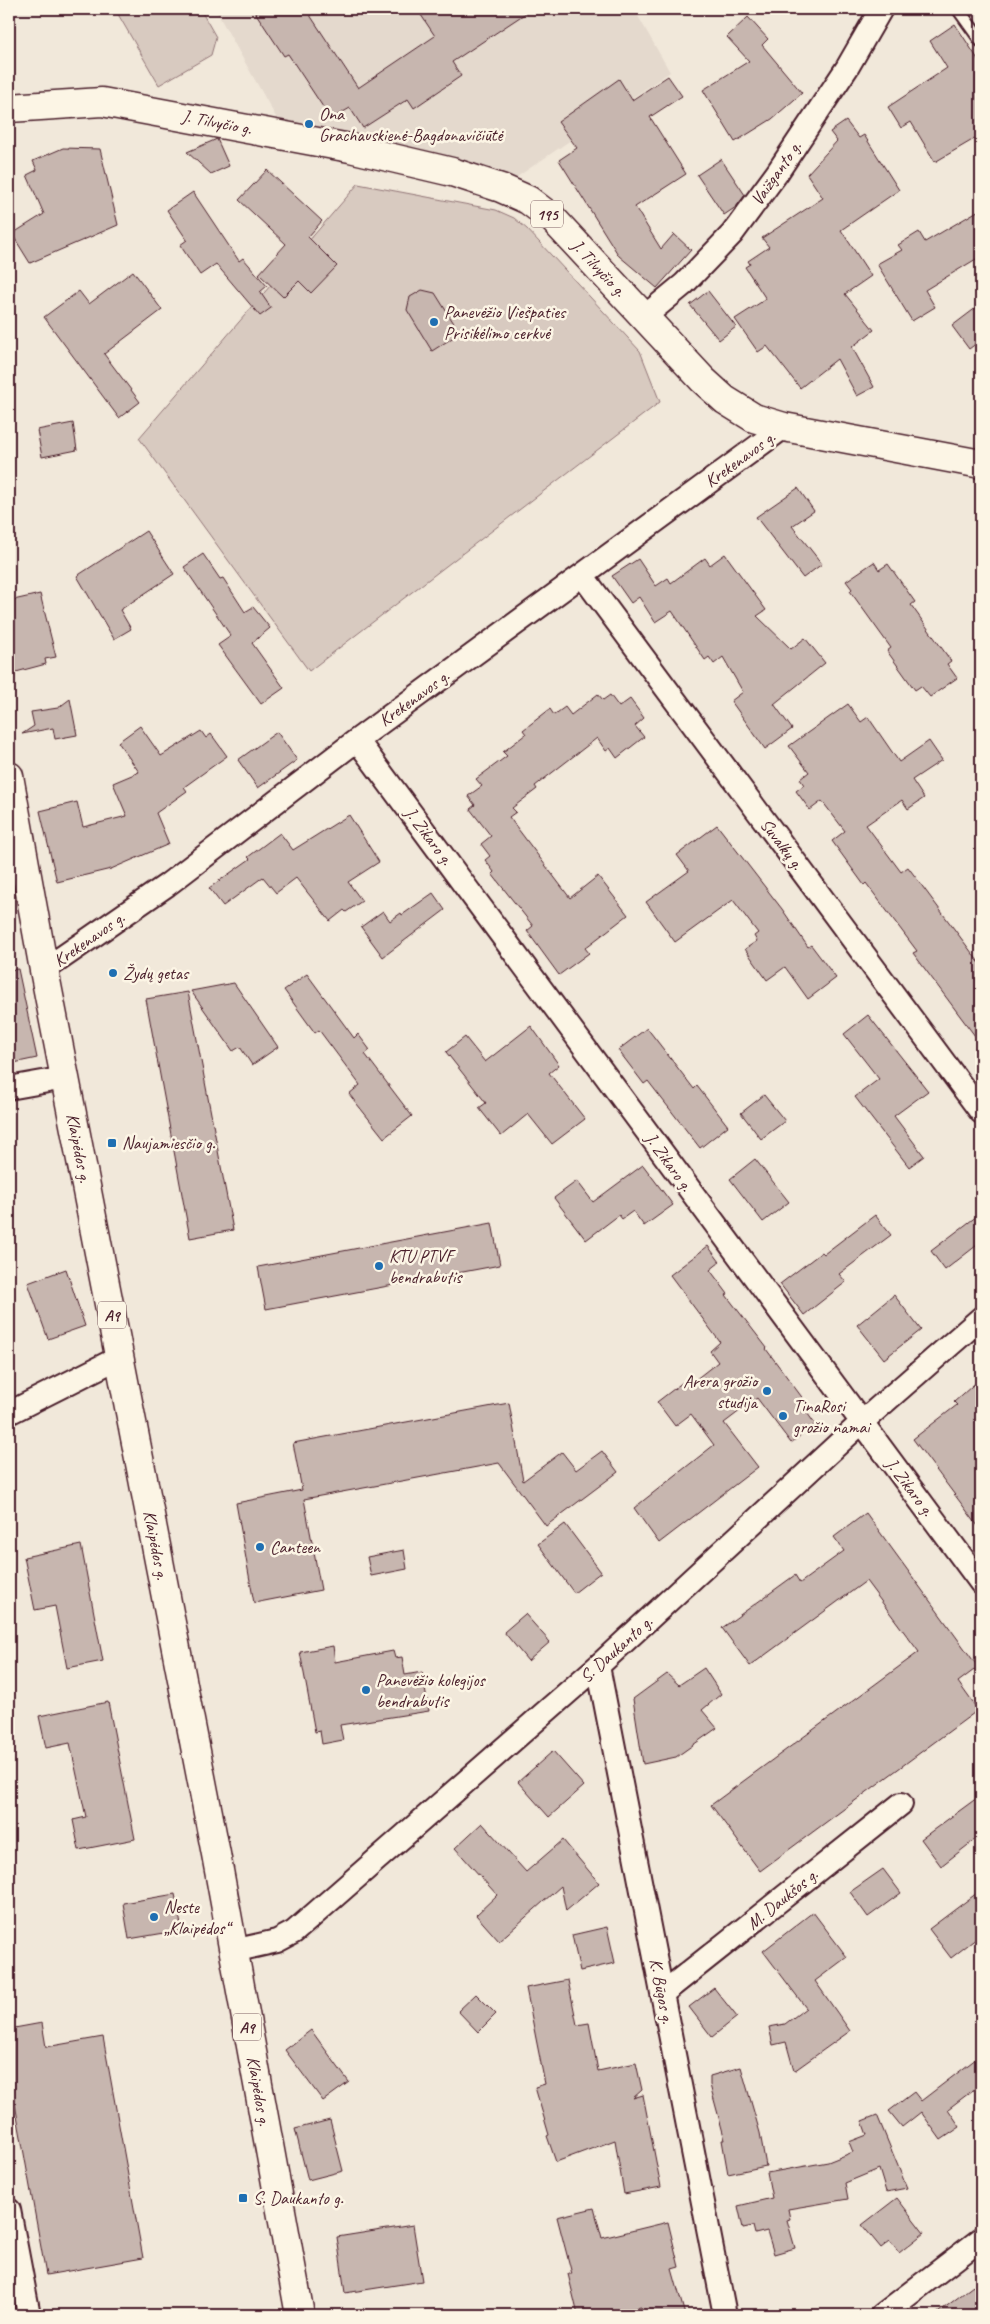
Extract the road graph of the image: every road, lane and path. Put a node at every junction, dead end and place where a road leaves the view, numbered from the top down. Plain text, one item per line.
1 (881, 9) edge
2 (958, 9) edge
3 (981, 41) edge
4 (40, 107) junction
5 (9, 108) edge
6 (9, 124) edge
7 (644, 317) junction
8 (784, 427) junction
9 (981, 464) edge
10 (582, 575) junction
11 (358, 740) junction
12 (9, 776) edge
13 (44, 970) junction
14 (65, 1078) junction
15 (9, 1088) edge
16 (981, 1112) edge
17 (981, 1318) edge
18 (120, 1357) junction
19 (9, 1413) edge
20 (862, 1422) junction
21 (981, 1583) edge
22 (598, 1666) junction
23 (901, 1804) dead end
24 (234, 1950) junction
25 (663, 1993) junction
26 (9, 2210) edge
27 (981, 2239) edge
28 (29, 2315) edge
29 (300, 2315) edge
30 (725, 2315) edge
31 (882, 2315) edge

1 - 7 street, Vaižganto g.
2 - 3 lane
4 - 5 main road, 195
4 - 6 main road
4 - 7 main road, J. Tilvyčio g. / 195
7 - 8 main road, J. Tilvyčio g. / 195
8 - 9 main road, J. Tilvyčio g. / 195
8 - 10 street, Krekenavos g.
10 - 11 street, Krekenavos g.
10 - 16 street, Suvalkų g.
11 - 13 street, Krekenavos g.
11 - 20 street, J. Zikaro g.
12 - 13 main road, Klaipėdos g. / A9
13 - 14 main road, Klaipėdos g. / A9
14 - 15 street
14 - 18 main road, Klaipėdos g. / A9
17 - 20 street, S. Daukanto g.
18 - 19 street
18 - 24 main road, Klaipėdos g. / A9
20 - 21 street, J. Zikaro g.
20 - 22 street, S. Daukanto g.
22 - 24 street, S. Daukanto g.
22 - 25 street, K. Būgos g.
23 - 25 street, M. Daukšos g.
24 - 29 main road, Klaipėdos g. / A9
25 - 30 street, K. Būgos g.
26 - 28 street
27 - 31 street

